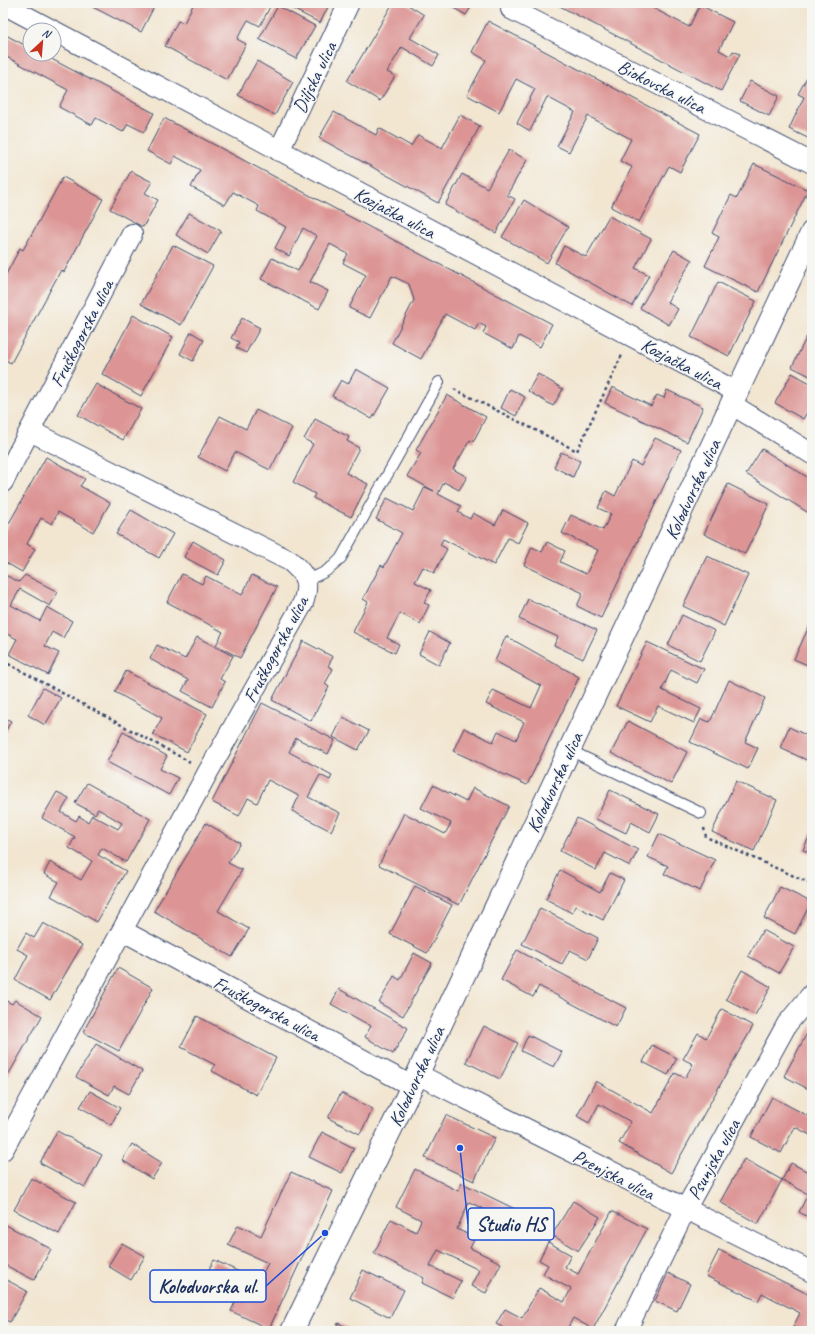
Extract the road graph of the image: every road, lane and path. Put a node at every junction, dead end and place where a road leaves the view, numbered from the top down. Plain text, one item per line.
1 (349, 3) edge
2 (3, 4) edge
3 (511, 9) dead end
4 (38, 22) edge
5 (62, 35) edge
6 (279, 150) junction
7 (812, 163) edge
8 (812, 232) edge
9 (132, 234) dead end
10 (631, 336) junction
11 (439, 382) joint
12 (734, 398) junction
13 (30, 431) junction
14 (812, 454) edge
15 (3, 482) edge
16 (306, 580) junction
17 (3, 661) edge
18 (569, 750) junction
19 (208, 772) junction
20 (701, 812) joint
21 (812, 884) edge
22 (123, 931) junction
23 (812, 994) edge
24 (414, 1080) junction
25 (3, 1150) edge
26 (685, 1210) junction
27 (812, 1272) edge
28 (292, 1331) edge
29 (626, 1331) edge

1 - 6 street, Diljska ulica
2 - 4 street, Kozjačka ulica
3 - 7 street, Biokovska ulica
5 - 6 street, Kozjačka ulica
6 - 10 street, Kozjačka ulica
8 - 12 street, Kolodvorska ulica
9 - 13 street, Fruškogorska ulica
10 - 11 path
10 - 12 street, Kozjačka ulica
11 - 16 lane
12 - 14 street, Kozjačka ulica
12 - 18 street, Kolodvorska ulica
13 - 15 street, Fruškogorska ulica
13 - 16 street, Fruškogorska ulica
16 - 19 street, Fruškogorska ulica
17 - 19 path
18 - 20 lane
18 - 24 street, Kolodvorska ulica
19 - 22 street, Fruškogorska ulica
20 - 21 path
22 - 24 street, Fruškogorska ulica
22 - 25 street, Fruškogorska ulica
23 - 26 street, Psunjska ulica
24 - 26 street, Prenjska ulica
24 - 28 street, Kolodvorska ulica
26 - 27 street, Prenjska ulica
26 - 29 street, Psunjska ulica

